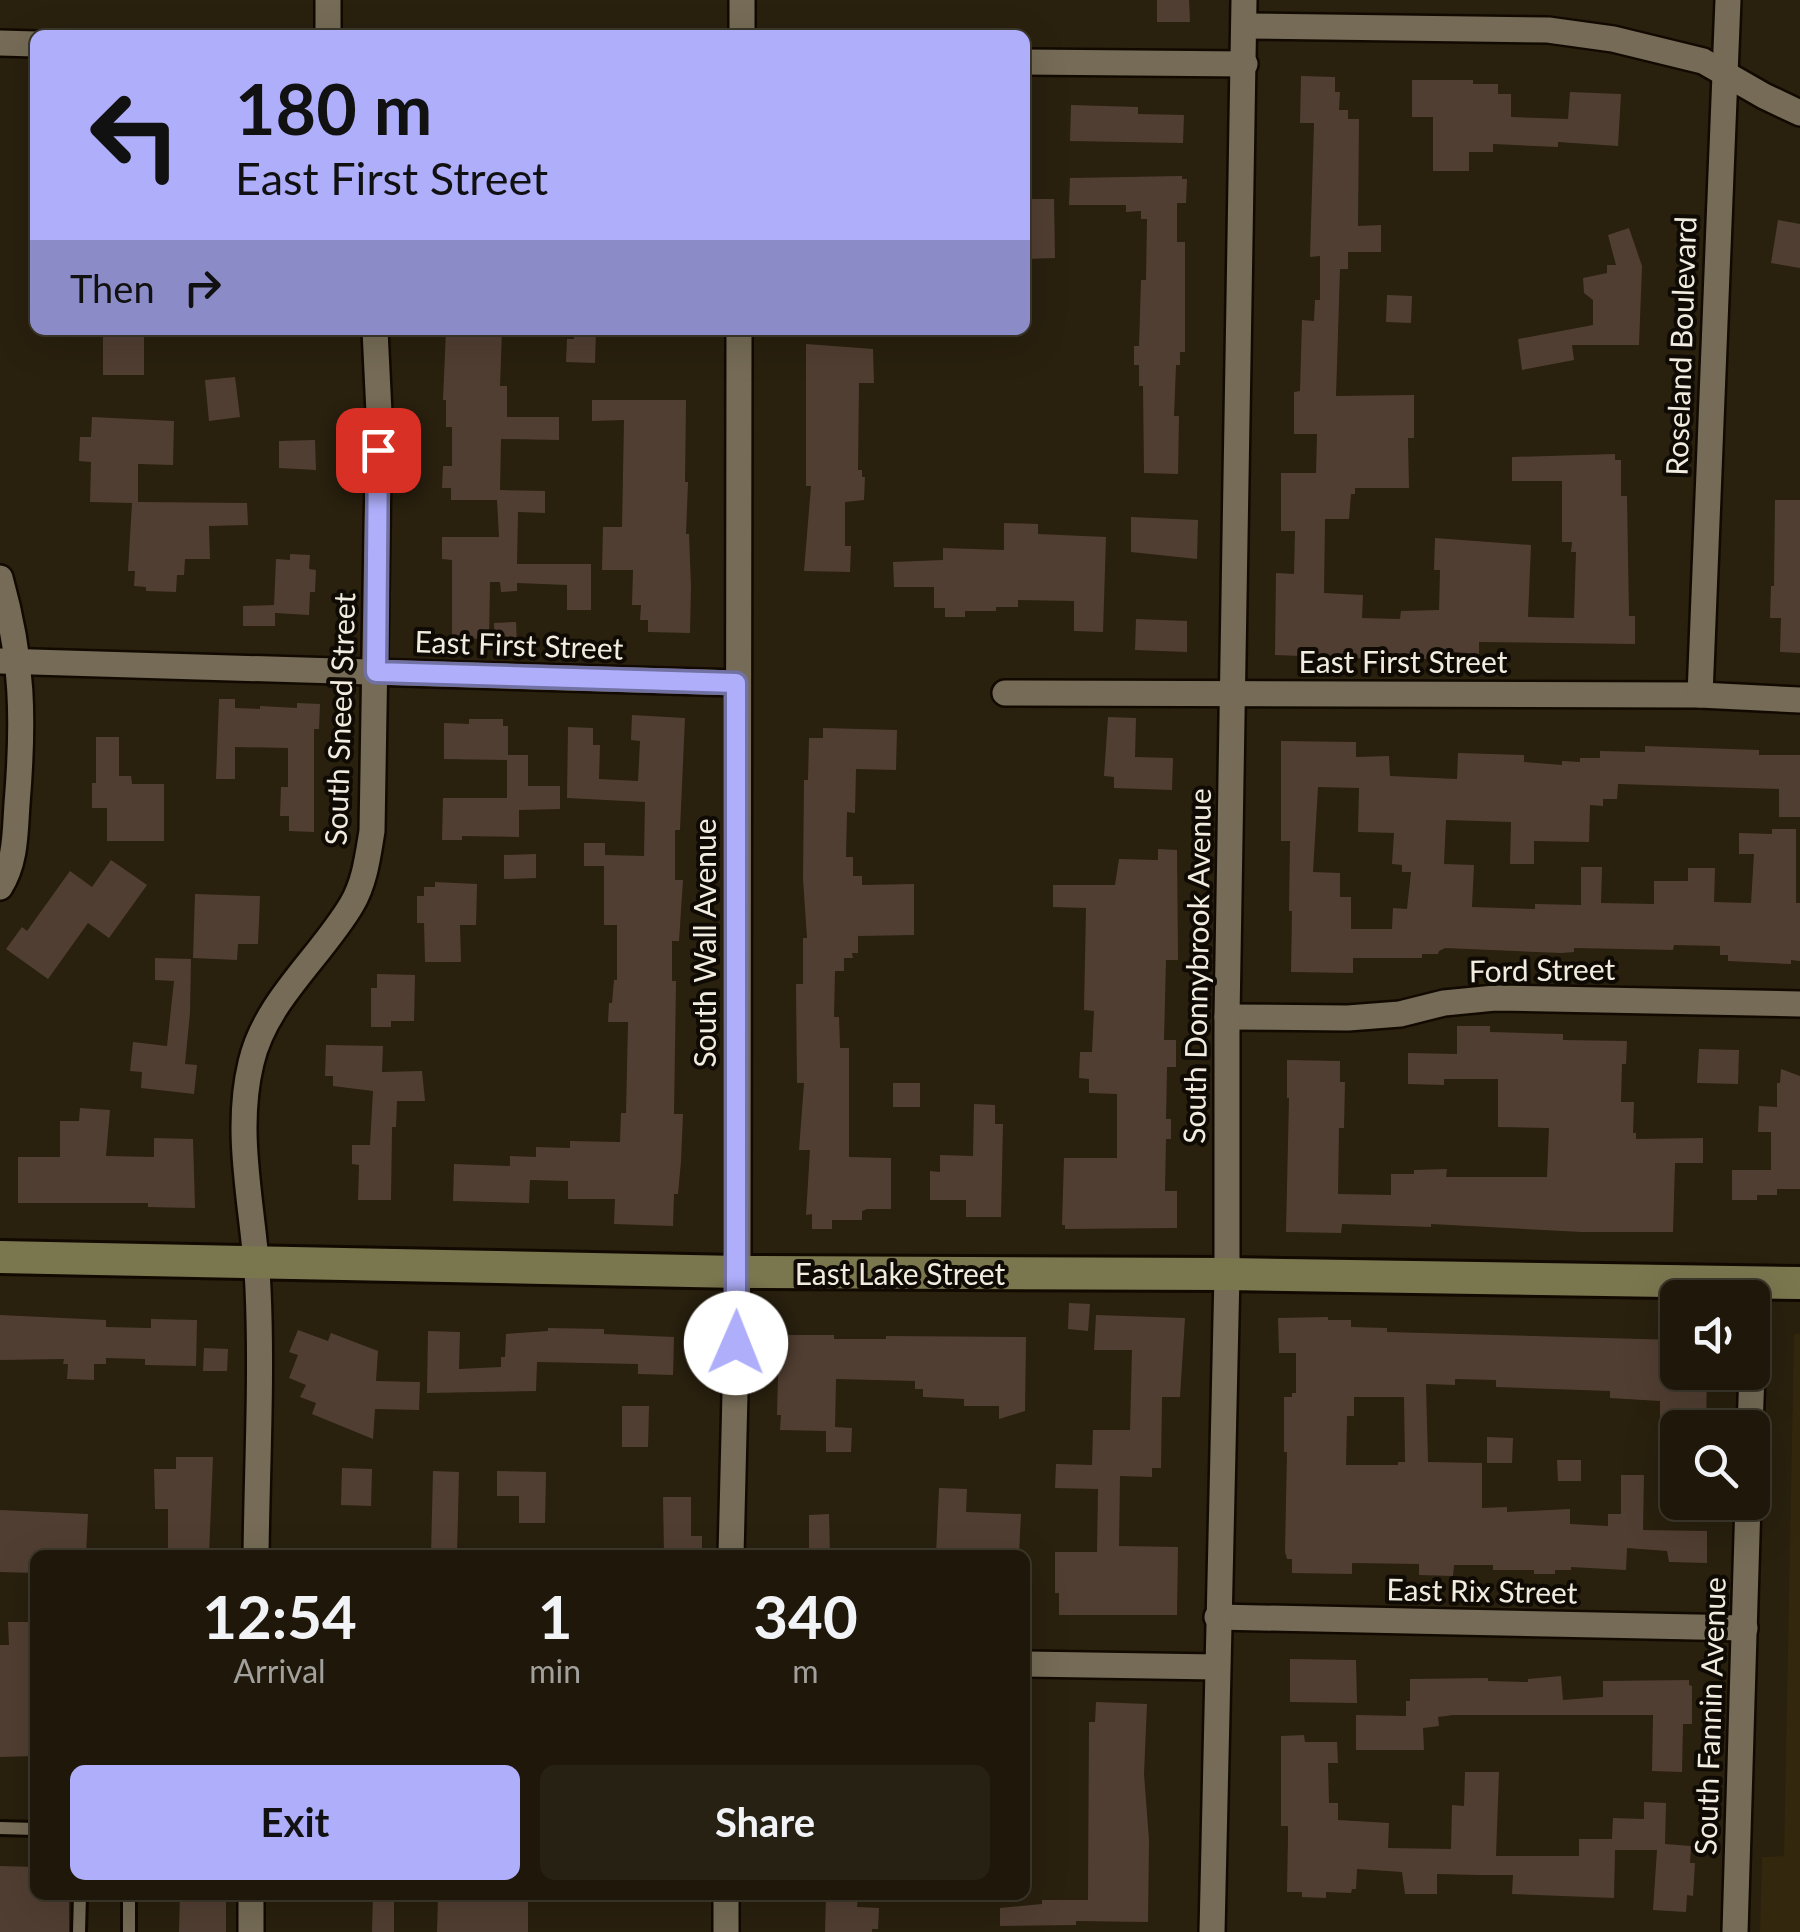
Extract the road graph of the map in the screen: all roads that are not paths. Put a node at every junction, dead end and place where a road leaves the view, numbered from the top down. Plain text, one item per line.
1 (328, 0) edge
2 (742, 0) edge
3 (1728, 0) edge
4 (1244, 13) edge
5 (328, 30) edge
6 (742, 30) edge
7 (0, 43) edge
8 (30, 44) edge
9 (1030, 62) edge
10 (1244, 64) junction
11 (1722, 72) junction
12 (1800, 113) edge
13 (375, 335) edge
14 (739, 335) edge
15 (0, 578) edge
16 (9, 661) edge
17 (376, 672) junction
18 (736, 683) junction
19 (1232, 692) junction
20 (1005, 693) dead end
21 (1700, 695) junction
22 (1800, 700) edge
23 (0, 887) edge
24 (1800, 1004) edge
25 (1227, 1017) junction
26 (0, 1257) edge
27 (256, 1261) junction
28 (738, 1272) junction
29 (1227, 1274) junction
30 (1660, 1281) edge
31 (1770, 1282) edge
32 (1800, 1283) edge
33 (1748, 1520) edge
34 (256, 1550) edge
35 (731, 1550) edge
36 (1218, 1616) junction
37 (1745, 1628) junction
38 (1030, 1664) edge
39 (1216, 1667) junction
40 (0, 1828) edge
41 (30, 1829) edge
42 (80, 1900) edge
43 (129, 1900) edge
44 (251, 1900) edge
45 (726, 1900) edge
46 (79, 1932) edge
47 (128, 1932) edge
48 (250, 1932) edge
49 (726, 1932) edge
50 (1212, 1932) edge
51 (1735, 1932) edge

1 - 5 street
2 - 6 street
3 - 11 street, Roseland Boulevard
4 - 10 street, South Donnybrook Avenue
4 - 11 street
7 - 8 street
9 - 10 street
10 - 19 street, South Donnybrook Avenue
11 - 12 street
11 - 21 street, Roseland Boulevard
13 - 17 street, South Sneed Street
14 - 18 street, South Wall Avenue
15 - 16 street
16 - 17 street, East First Street
16 - 23 street
17 - 18 street, East First Street
17 - 27 street, South Sneed Street
18 - 28 street, South Wall Avenue
19 - 20 street, East First Street
19 - 21 street, East First Street
19 - 25 street, South Donnybrook Avenue
21 - 22 street, East First Street
24 - 25 street, Ford Street
25 - 29 street, South Donnybrook Avenue
26 - 27 street, East Lake Street
27 - 28 street, East Lake Street
27 - 34 street, South Sneed Street
28 - 29 street, East Lake Street
28 - 35 street, South Wall Avenue
29 - 30 street, East Lake Street
29 - 36 street, South Donnybrook Avenue
31 - 32 street, East Lake Street
33 - 37 street, South Fannin Avenue
36 - 37 street, East Rix Street
36 - 39 street, South Donnybrook Avenue
37 - 51 street, South Fannin Avenue
38 - 39 street
39 - 50 street, South Donnybrook Avenue
40 - 41 lane
42 - 46 lane
43 - 47 lane
44 - 48 street
45 - 49 street

